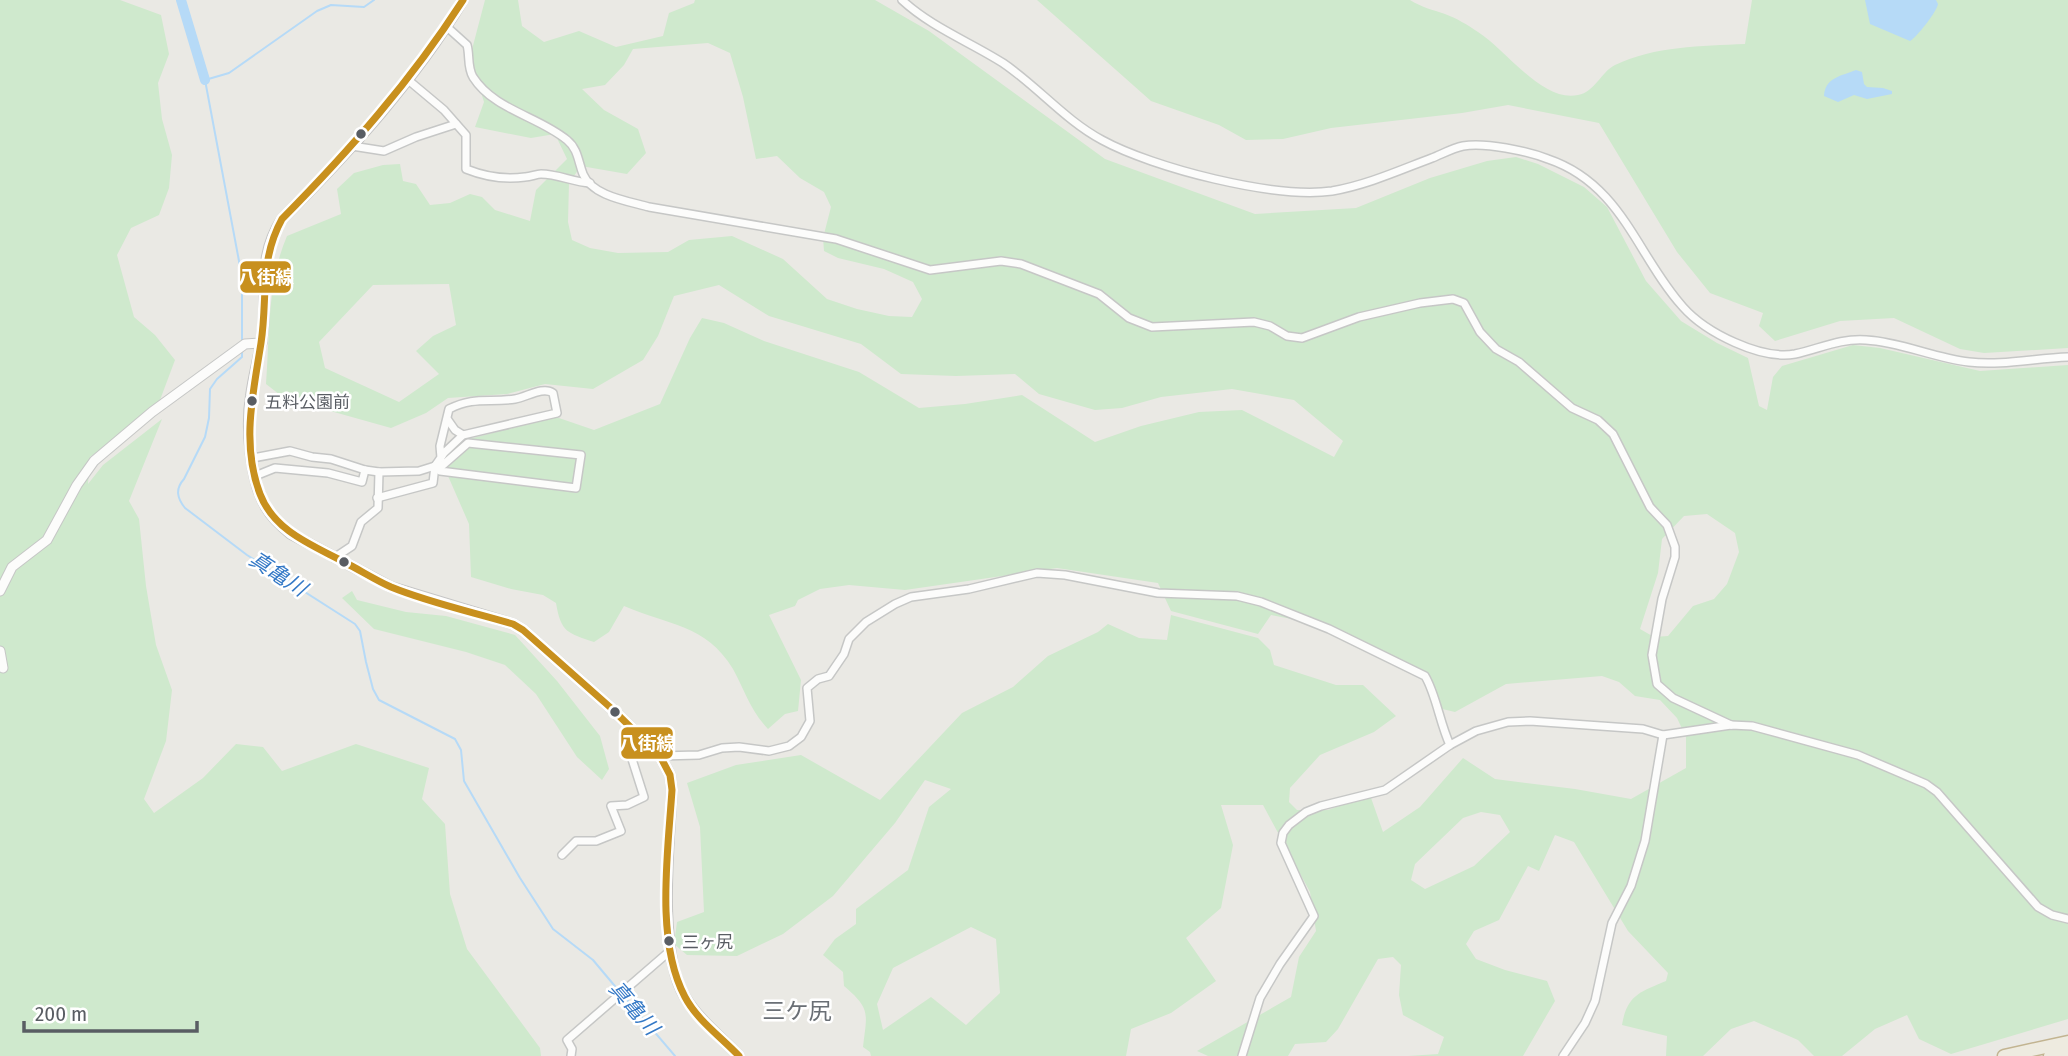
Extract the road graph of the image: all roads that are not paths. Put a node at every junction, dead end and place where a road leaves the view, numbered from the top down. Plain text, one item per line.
1 (463, 0) edge
2 (902, 0) edge
3 (447, 27) junction
4 (407, 79) junction
5 (456, 124) junction
6 (352, 146) junction
7 (590, 183) junction
8 (262, 343) junction
9 (2068, 357) edge
10 (448, 420) junction
11 (463, 435) junction
12 (253, 458) junction
13 (441, 458) junction
14 (435, 466) junction
15 (365, 470) junction
16 (379, 472) junction
17 (255, 476) junction
18 (377, 498) junction
19 (334, 558) junction
20 (0, 592) edge
21 (0, 651) edge
22 (3, 668) dead end
23 (1731, 725) junction
24 (1663, 735) junction
25 (1450, 745) junction
26 (659, 754) junction
27 (562, 855) dead end
28 (2068, 919) edge
29 (671, 950) junction
30 (2068, 1042) edge
31 (2068, 1053) edge
32 (571, 1056) edge
33 (739, 1056) edge
34 (1242, 1056) edge
35 (1563, 1056) edge
36 (2004, 1056) edge
37 (2050, 1056) edge

1 - 3 main road
2 - 9 street
3 - 4 main road
3 - 7 street
4 - 5 street
4 - 6 main road
5 - 6 street
5 - 7 street
6 - 8 main road
7 - 23 street
8 - 12 main road
8 - 20 street
10 - 11 street
10 - 11 street
10 - 13 street
11 - 13 street
12 - 15 street
12 - 17 main road
13 - 14 street
14 - 14 street
14 - 16 street
14 - 18 street
15 - 16 street
15 - 17 street
16 - 18 street
17 - 19 main road
18 - 19 street
19 - 26 main road
21 - 22 street
23 - 24 street
23 - 28 street
24 - 25 street
24 - 35 street
25 - 26 street
25 - 34 street
26 - 27 street
26 - 29 main road
29 - 32 street
29 - 33 main road
30 - 36 highway
31 - 37 highway

